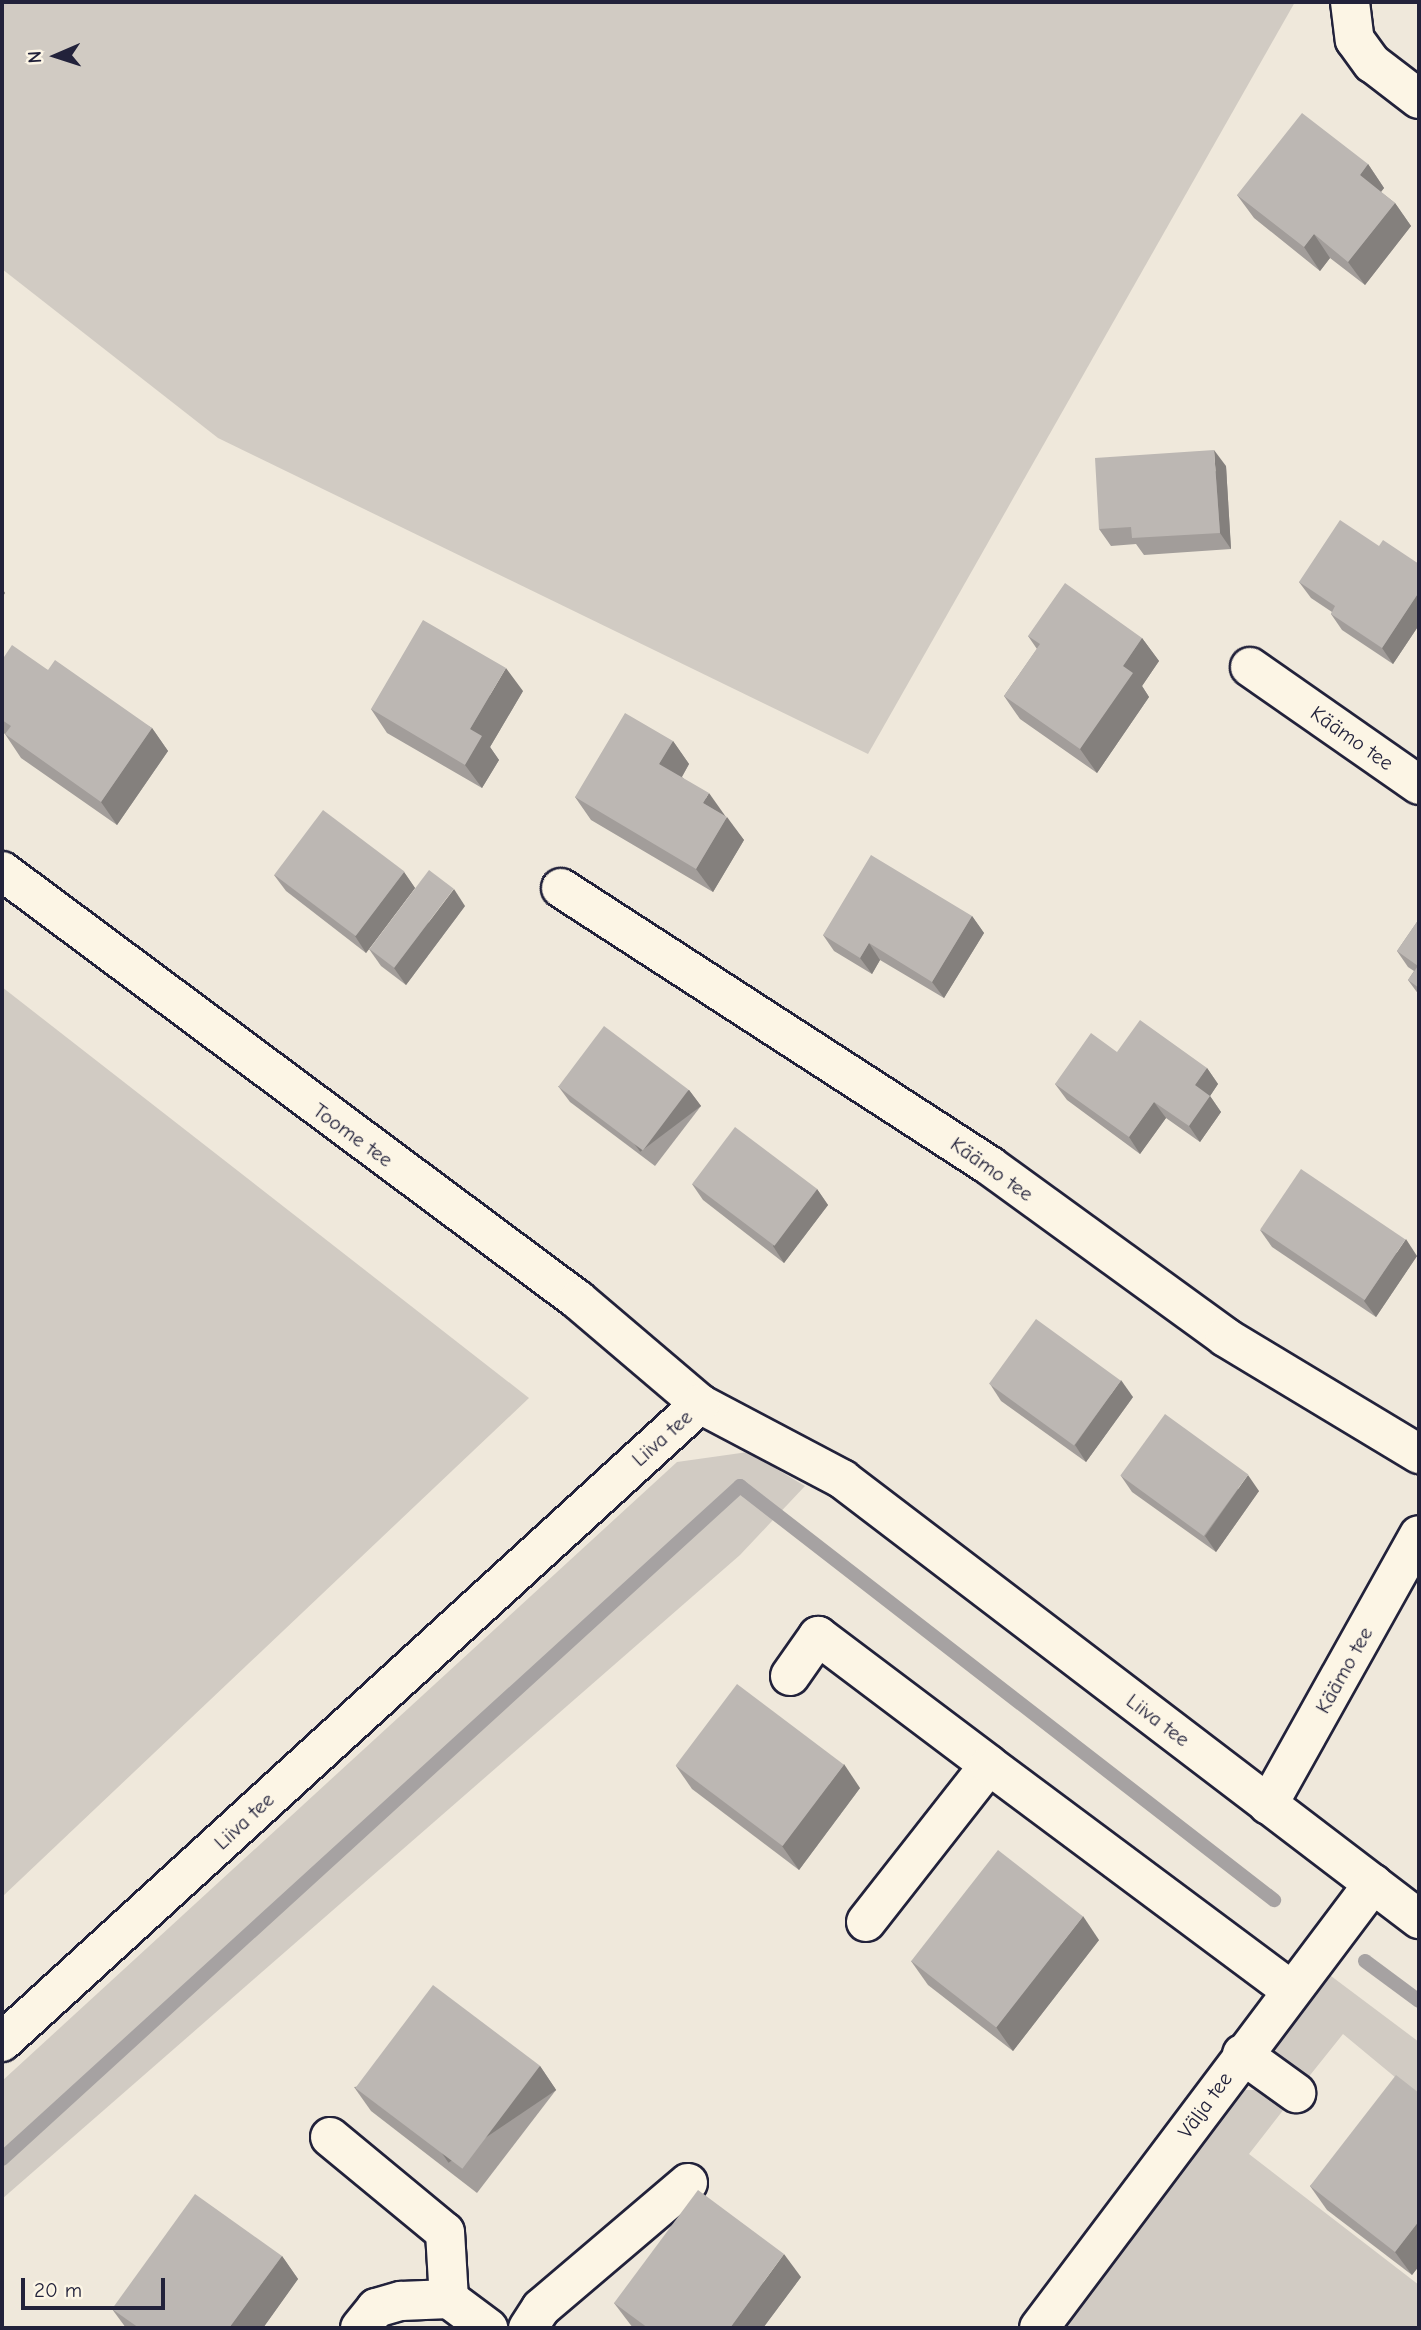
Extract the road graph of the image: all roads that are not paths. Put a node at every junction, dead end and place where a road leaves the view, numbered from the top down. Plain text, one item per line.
1 (1350, 2) edge
2 (1419, 99) edge
3 (1250, 667) dead end
4 (1419, 785) edge
5 (2, 871) edge
6 (561, 888) dead end
7 (700, 1404) junction
8 (1419, 1454) edge
9 (1419, 1535) edge
10 (790, 1676) dead end
11 (989, 1765) junction
12 (1268, 1805) junction
13 (1373, 1884) junction
14 (1419, 1919) edge
15 (866, 1922) dead end
16 (1291, 1990) junction
17 (2, 2042) edge
18 (1242, 2054) junction
19 (1296, 2094) dead end
20 (330, 2137) dead end
21 (688, 2183) dead end
22 (449, 2299) junction
23 (360, 2328) edge
24 (488, 2328) edge
25 (528, 2328) edge
26 (1040, 2328) edge

1 - 2 street
3 - 4 street, Käämo tee
5 - 7 street, Toome tee
6 - 8 street, Käämo tee
7 - 12 street, Liiva tee
7 - 17 street, Liiva tee
9 - 12 street, Käämo tee
10 - 11 street
11 - 15 street
11 - 16 street
12 - 13 street, Liiva tee
13 - 14 street, Liiva tee
13 - 16 street, Välja tee
16 - 18 street, Välja tee
18 - 19 street
18 - 26 street, Välja tee
20 - 22 street
21 - 25 street
22 - 23 street
22 - 24 street

